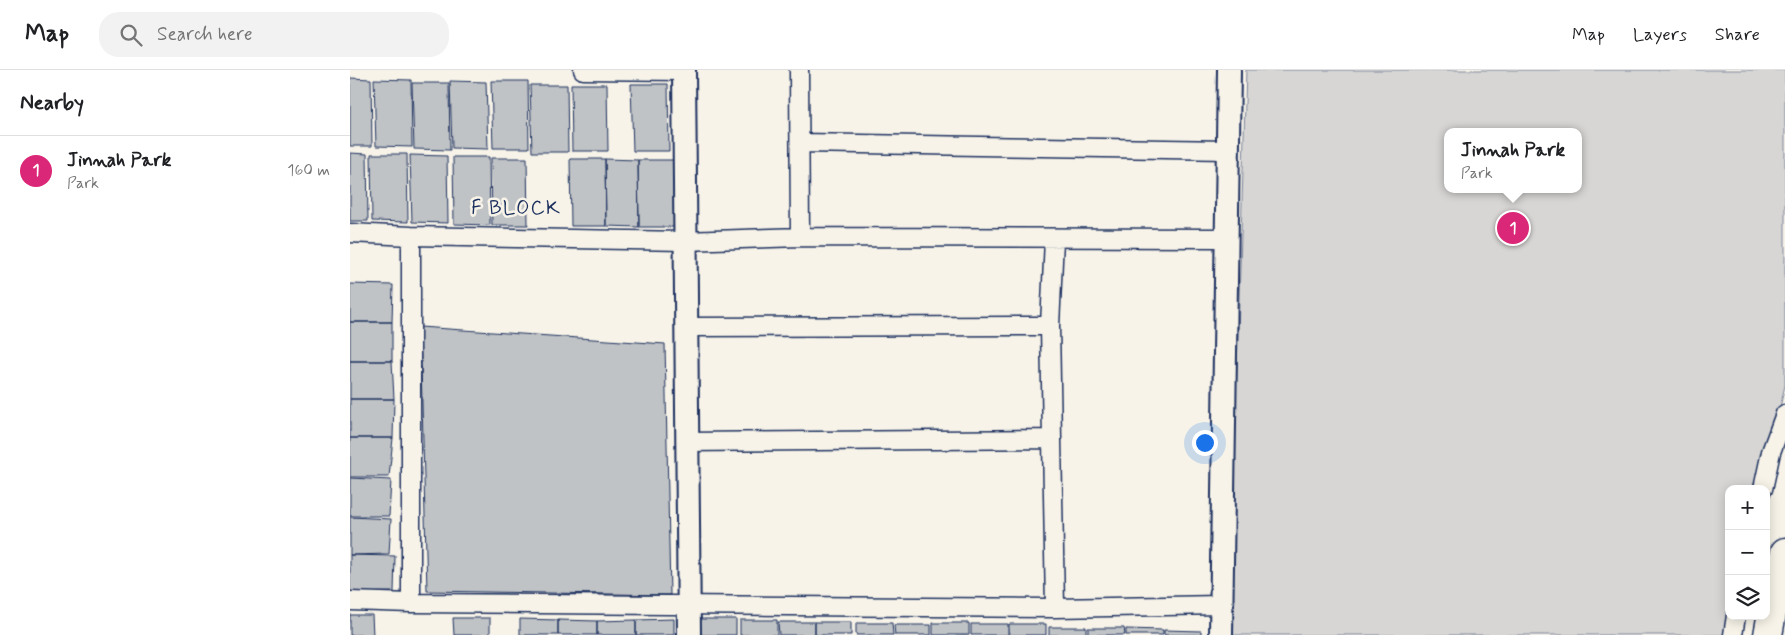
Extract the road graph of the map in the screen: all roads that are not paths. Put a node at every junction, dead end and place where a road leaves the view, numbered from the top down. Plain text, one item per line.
1 (583, 70) edge
2 (800, 70) edge
3 (1229, 70) edge
4 (684, 71) edge
5 (801, 143) junction
6 (1228, 150) junction
7 (350, 233) edge
8 (410, 236) junction
9 (800, 237) junction
10 (1226, 238) junction
11 (1054, 239) junction
12 (685, 241) junction
13 (1050, 326) junction
14 (686, 327) junction
15 (1785, 414) edge
16 (1052, 439) junction
17 (687, 442) junction
18 (1764, 485) edge
19 (1785, 552) edge
20 (350, 601) edge
21 (411, 603) junction
22 (1221, 605) junction
23 (688, 606) junction
24 (1054, 608) junction
25 (1735, 620) edge
26 (689, 635) edge
27 (1221, 635) edge
28 (1733, 635) edge
29 (1768, 635) edge

1 - 4 street
2 - 5 street
3 - 6 street
4 - 12 street
5 - 6 street
5 - 9 street
6 - 10 street
7 - 8 street
8 - 12 street
8 - 21 street
9 - 11 street
9 - 12 street
10 - 11 street
10 - 22 street
11 - 13 street
12 - 14 street
13 - 14 street
13 - 16 street
14 - 17 street
15 - 18 street
16 - 17 street
16 - 24 street
17 - 23 street
19 - 29 main road
20 - 21 street
21 - 23 street
22 - 24 street
22 - 27 street
23 - 24 street
23 - 26 street
25 - 28 street

